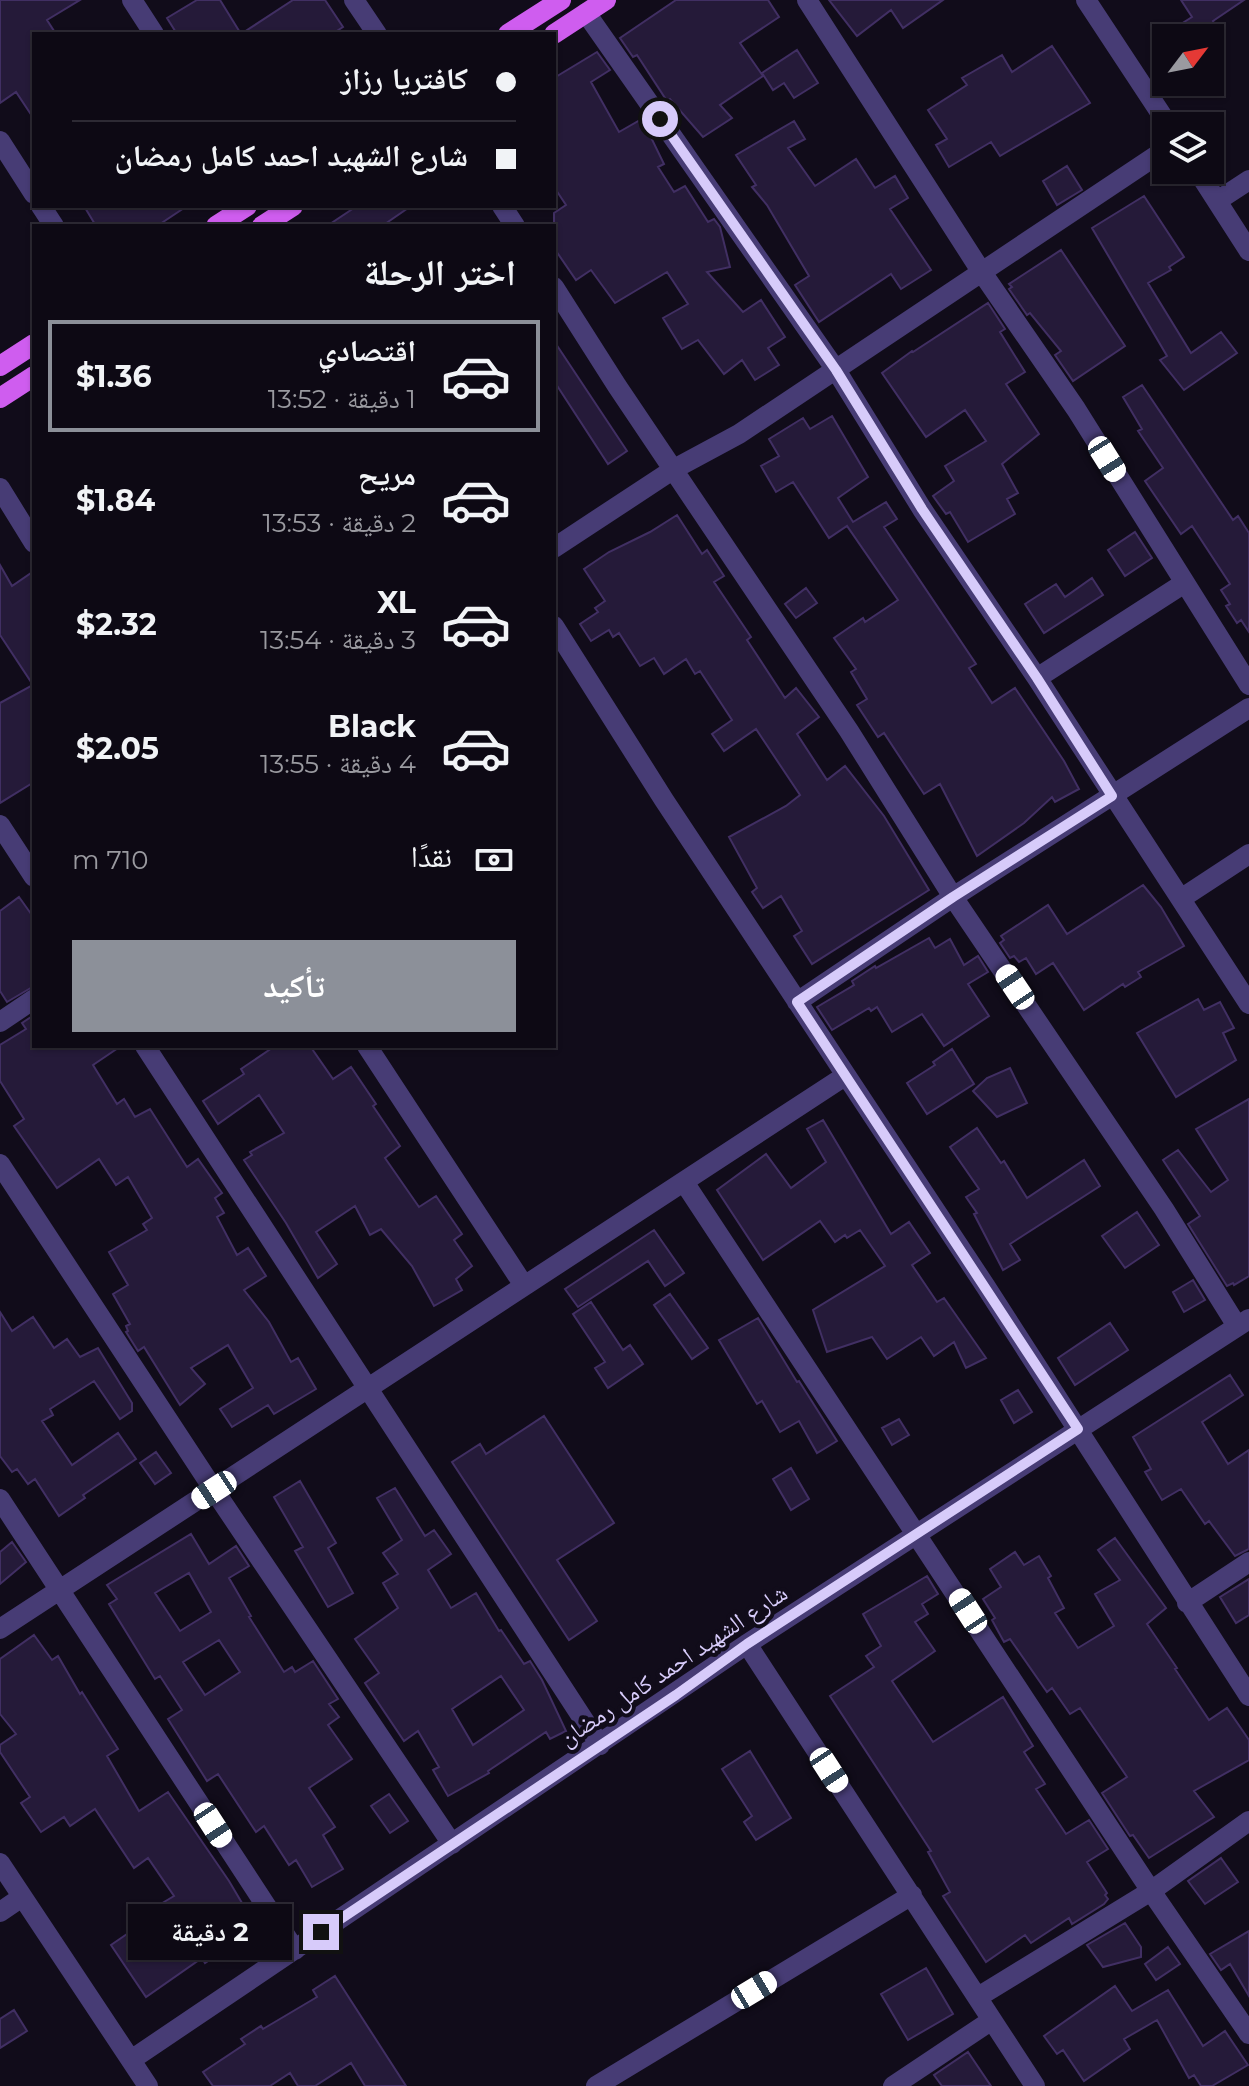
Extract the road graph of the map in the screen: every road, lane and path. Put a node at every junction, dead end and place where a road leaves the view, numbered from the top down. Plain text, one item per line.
1 (132, 0) edge
2 (354, 0) edge
3 (561, 0) edge
4 (606, 0) edge
5 (807, 0) edge
6 (1086, 0) edge
7 (586, 13) junction
8 (153, 32) edge
9 (376, 32) edge
10 (511, 32) edge
11 (556, 33) edge
12 (1160, 112) edge
13 (0, 141) edge
14 (1152, 158) edge
15 (1249, 180) edge
16 (1206, 184) edge
17 (32, 191) edge
18 (1217, 201) junction
19 (244, 208) edge
20 (290, 208) edge
21 (219, 224) edge
22 (265, 224) edge
23 (1249, 251) edge
24 (981, 271) junction
25 (556, 290) edge
26 (32, 345) edge
27 (0, 366) edge
28 (836, 370) junction
29 (32, 377) edge
30 (0, 398) edge
31 (674, 469) junction
32 (0, 488) edge
33 (32, 540) edge
34 (556, 547) edge
35 (1183, 584) junction
36 (556, 629) edge
37 (1037, 678) junction
38 (1249, 685) edge
39 (1249, 708) edge
40 (1112, 796) junction
41 (0, 825) edge
42 (1249, 854) edge
43 (32, 874) edge
44 (953, 897) junction
45 (1182, 898) junction
46 (32, 1000) edge
47 (797, 1002) junction
48 (1249, 1004) edge
49 (0, 1022) edge
50 (146, 1048) edge
51 (368, 1048) edge
52 (845, 1076) junction
53 (0, 1164) edge
54 (684, 1182) junction
55 (523, 1284) junction
56 (1243, 1323) edge
57 (367, 1389) junction
58 (1078, 1429) junction
59 (214, 1490) junction
60 (0, 1499) edge
61 (918, 1535) junction
62 (1249, 1562) edge
63 (61, 1590) junction
64 (1187, 1603) junction
65 (0, 1629) edge
66 (747, 1644) junction
67 (1249, 1696) edge
68 (600, 1745) junction
69 (1249, 1821) edge
70 (452, 1844) junction
71 (0, 1863) edge
72 (1151, 1891) junction
73 (912, 1895) junction
74 (22, 1897) junction
75 (0, 1912) edge
76 (295, 1950) junction
77 (978, 1997) junction
78 (992, 2020) junction
79 (1249, 2034) edge
80 (131, 2060) junction
81 (148, 2086) edge
82 (596, 2086) edge
83 (893, 2086) edge
84 (1035, 2086) edge

1 - 8 street
2 - 9 street
3 - 10 main road
4 - 7 main road
5 - 24 street
6 - 12 street
7 - 11 main road
7 - 28 street
13 - 17 street
14 - 24 street
15 - 18 street
16 - 18 street
18 - 23 street
19 - 21 main road
20 - 22 main road
24 - 28 street
24 - 35 street
25 - 31 street
26 - 27 main road
28 - 31 street
28 - 37 street
29 - 30 main road
31 - 34 street
31 - 44 street
32 - 33 street
35 - 37 street
35 - 38 street
36 - 47 street
37 - 40 street
39 - 40 street
40 - 44 street
40 - 45 street
41 - 43 street
42 - 45 street
44 - 47 street
44 - 56 street
45 - 48 street
46 - 49 street
47 - 52 street
50 - 57 street
51 - 55 street
52 - 54 street
52 - 58 street
53 - 59 street
54 - 55 street
54 - 61 street
55 - 57 street
56 - 58 street, شارع الشهيد احمد كامل رمضان
57 - 59 street
57 - 68 street
58 - 61 street, شارع الشهيد احمد كامل رمضان
58 - 64 street
59 - 63 street
59 - 70 street
60 - 63 street
61 - 66 street, شارع الشهيد احمد كامل رمضان
61 - 72 street
62 - 64 street
63 - 65 street
63 - 76 street
64 - 67 street
66 - 68 street, شارع الشهيد احمد كامل رمضان
66 - 73 street
68 - 70 street, شارع الشهيد احمد كامل رمضان
69 - 72 street
70 - 76 street, شارع الشهيد احمد كامل رمضان
71 - 74 street
72 - 77 street
72 - 79 street
73 - 77 street
73 - 82 street
74 - 75 street
74 - 80 street
76 - 80 street, شارع الشهيد احمد كامل رمضان
77 - 78 street
78 - 83 street
78 - 84 street
80 - 81 street

